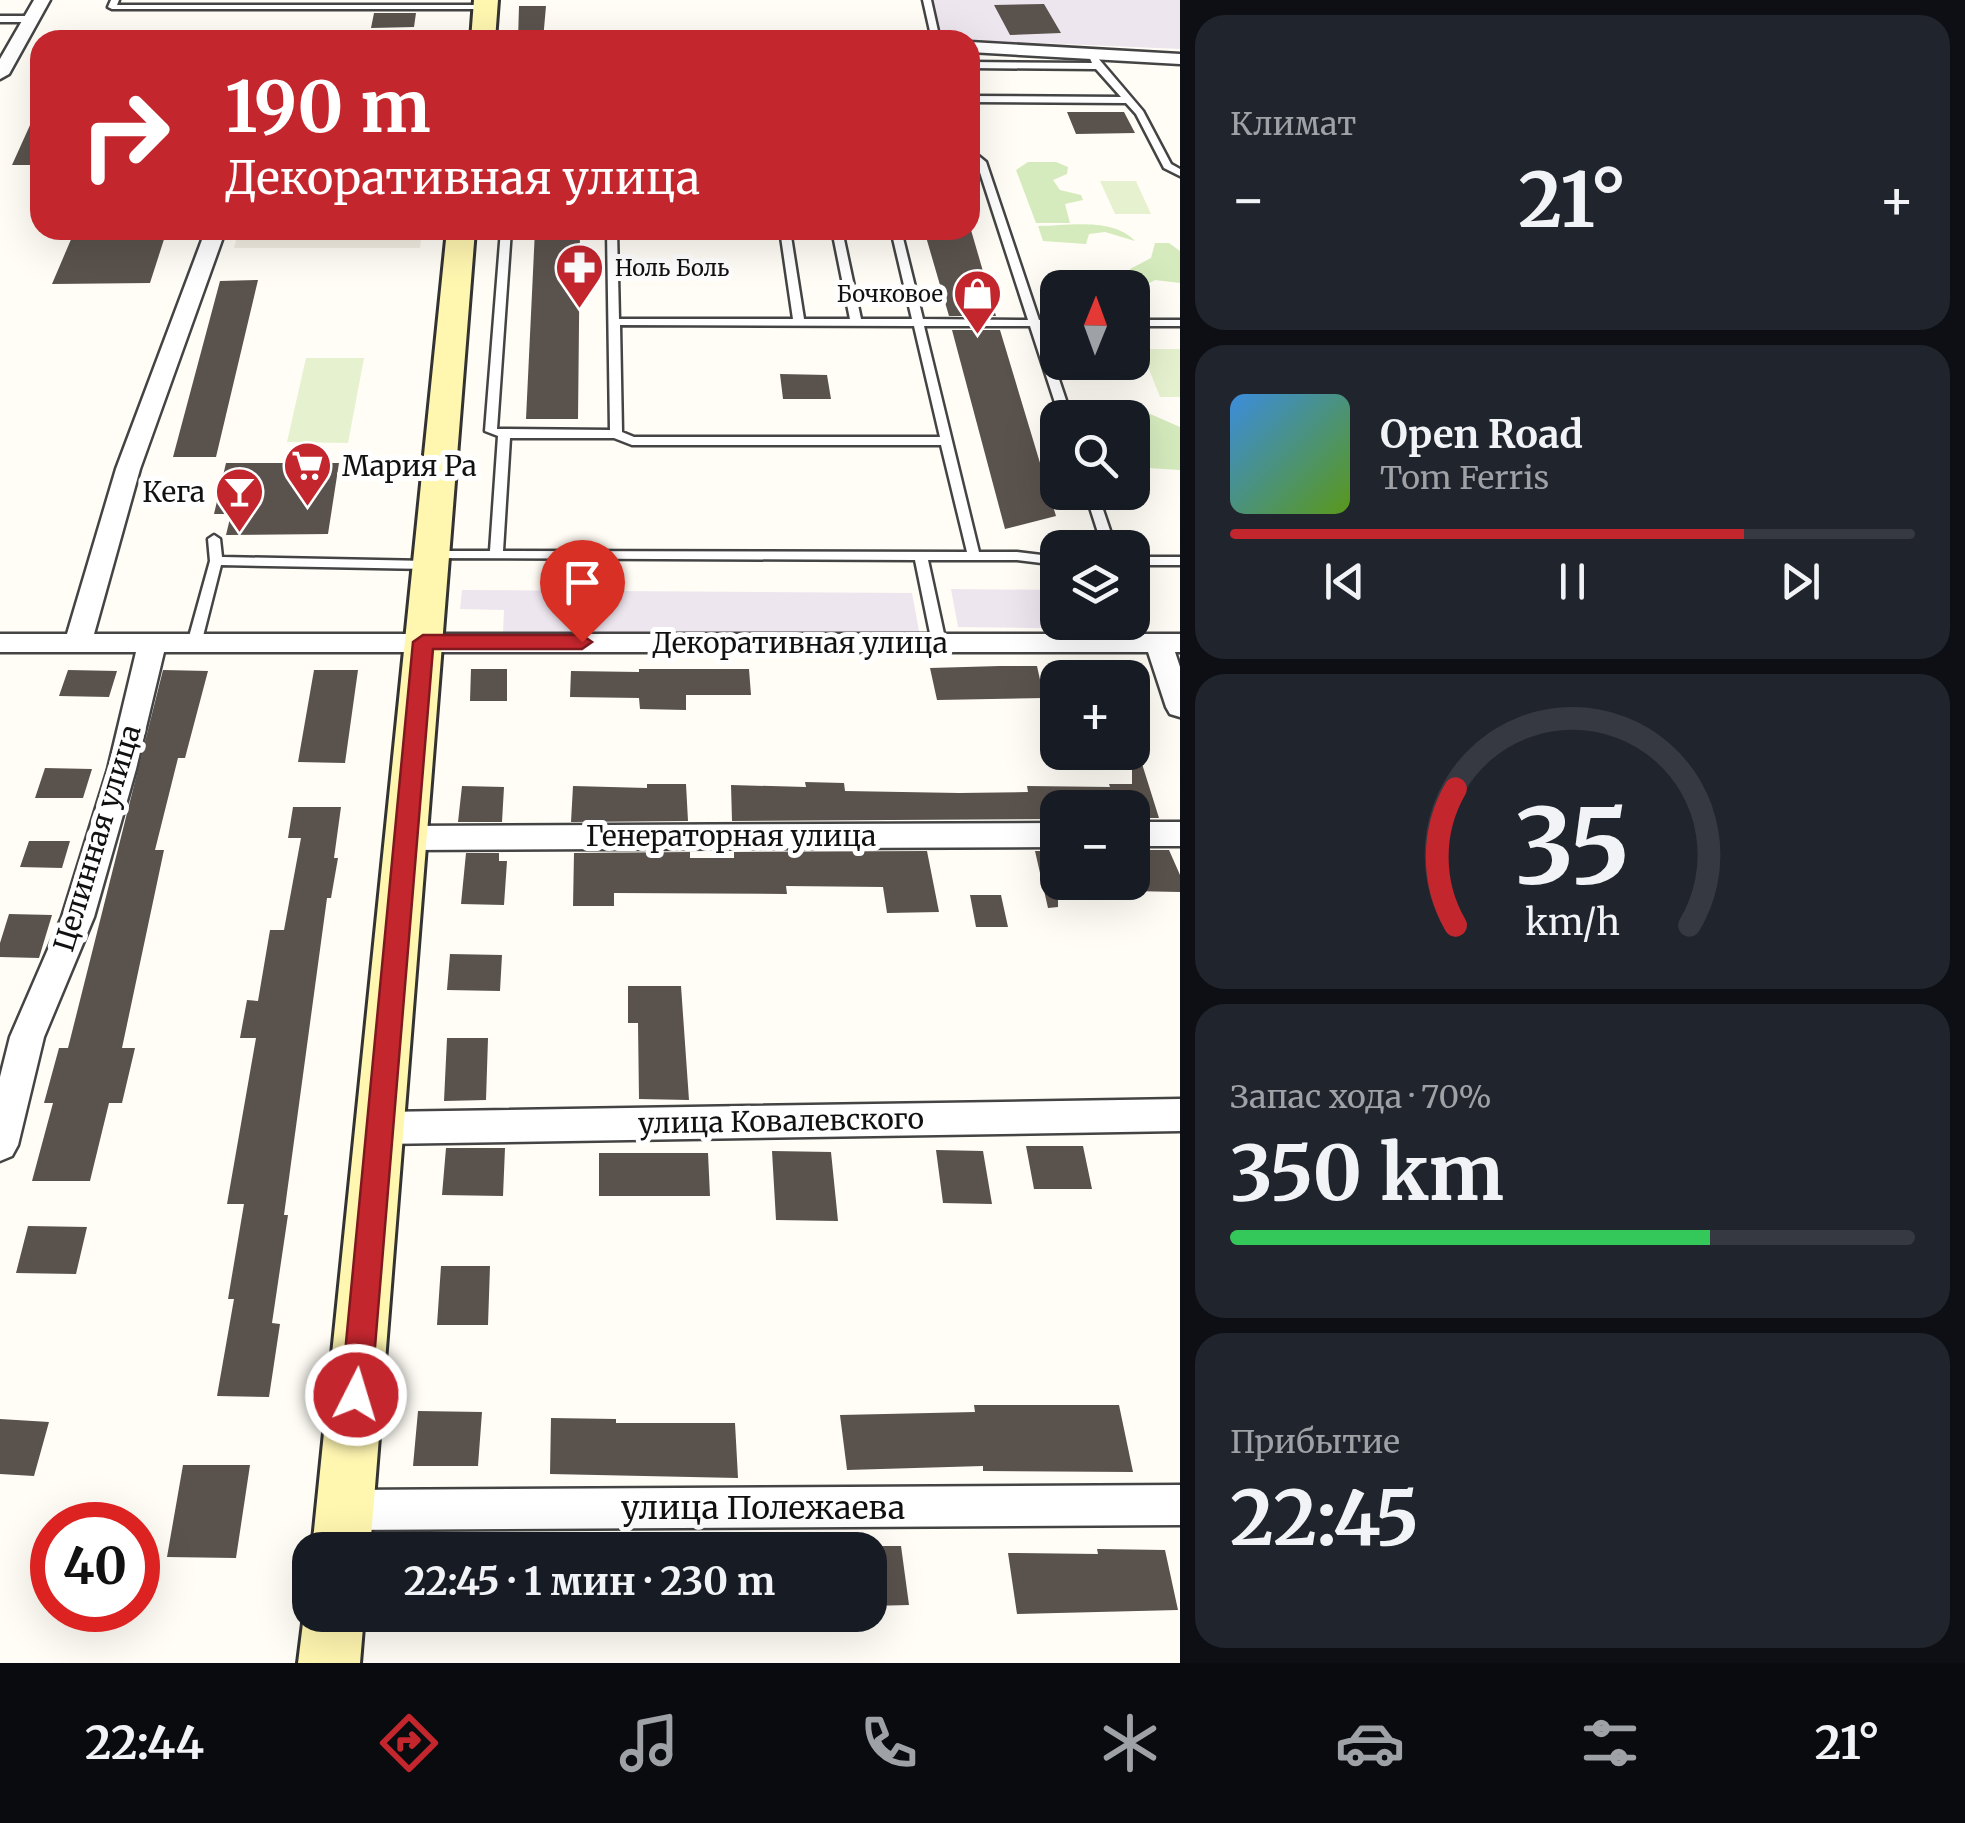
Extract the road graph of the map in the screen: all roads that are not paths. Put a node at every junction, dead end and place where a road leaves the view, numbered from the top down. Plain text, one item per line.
1 (42, 0) edge
2 (115, 0) edge
3 (927, 0) edge
4 (486, 3) edge
5 (0, 19) edge
6 (31, 19) junction
7 (484, 30) edge
8 (934, 30) edge
9 (980, 48) edge
10 (1180, 59) edge
11 (1095, 60) junction
12 (980, 65) edge
13 (1, 68) edge
14 (980, 99) edge
15 (1128, 100) junction
16 (980, 161) edge
17 (1180, 173) edge
18 (210, 240) edge
19 (459, 240) edge
20 (505, 240) edge
21 (612, 240) edge
22 (787, 240) edge
23 (839, 240) edge
24 (898, 240) edge
25 (614, 322) junction
26 (799, 322) junction
27 (856, 323) junction
28 (918, 323) junction
29 (1033, 323) junction
30 (1040, 323) edge
31 (1150, 323) edge
32 (1180, 323) edge
33 (1060, 400) edge
34 (504, 434) junction
35 (616, 434) junction
36 (947, 441) junction
37 (214, 538) dead end
38 (496, 555) junction
39 (922, 556) junction
40 (974, 556) junction
41 (1040, 559) edge
42 (428, 560) junction
43 (1150, 560) edge
44 (1180, 560) edge
45 (216, 561) junction
46 (78, 642) junction
47 (423, 642) junction
48 (0, 643) edge
49 (939, 643) junction
50 (1169, 643) edge
51 (152, 644) junction
52 (194, 644) junction
53 (1180, 706) edge
54 (1150, 834) edge
55 (1180, 834) edge
56 (1040, 835) edge
57 (405, 838) junction
58 (1180, 1115) edge
59 (382, 1128) junction
60 (0, 1145) edge
61 (1180, 1505) edge
62 (343, 1530) edge
63 (333, 1632) edge
64 (330, 1663) edge

1 - 6 street
2 - 4 lane
3 - 8 lane
4 - 7 street
5 - 6 lane
6 - 13 street
9 - 11 street
10 - 11 street
11 - 12 lane
11 - 15 lane
14 - 15 lane
15 - 17 lane
16 - 29 lane
18 - 46 street
19 - 42 street
20 - 34 lane
21 - 25 lane
22 - 26 lane
23 - 27 lane
24 - 28 lane
25 - 26 lane
25 - 35 lane
26 - 27 lane
27 - 28 lane
28 - 29 lane
28 - 36 lane
29 - 30 lane
29 - 33 lane
31 - 32 lane
34 - 35 lane
34 - 38 lane
35 - 36 lane
36 - 40 lane
37 - 45 lane
38 - 39 lane
38 - 42 lane
39 - 40 lane
39 - 49 lane
40 - 41 lane
42 - 45 lane
42 - 47 street
43 - 44 lane
45 - 52 lane
46 - 48 street, Декоративная улица
46 - 51 street, Декоративная улица
47 - 49 street, Декоративная улица
47 - 52 street, Декоративная улица
47 - 57 street
49 - 50 street, Декоративная улица
50 - 53 street
51 - 52 street, Декоративная улица
51 - 60 street, Целинная улица
54 - 55 street
56 - 57 street, Генераторная улица
57 - 59 street
58 - 59 street, улица Ковалевского
59 - 62 street
61 - 62 street, улица Полежаева
63 - 64 street

